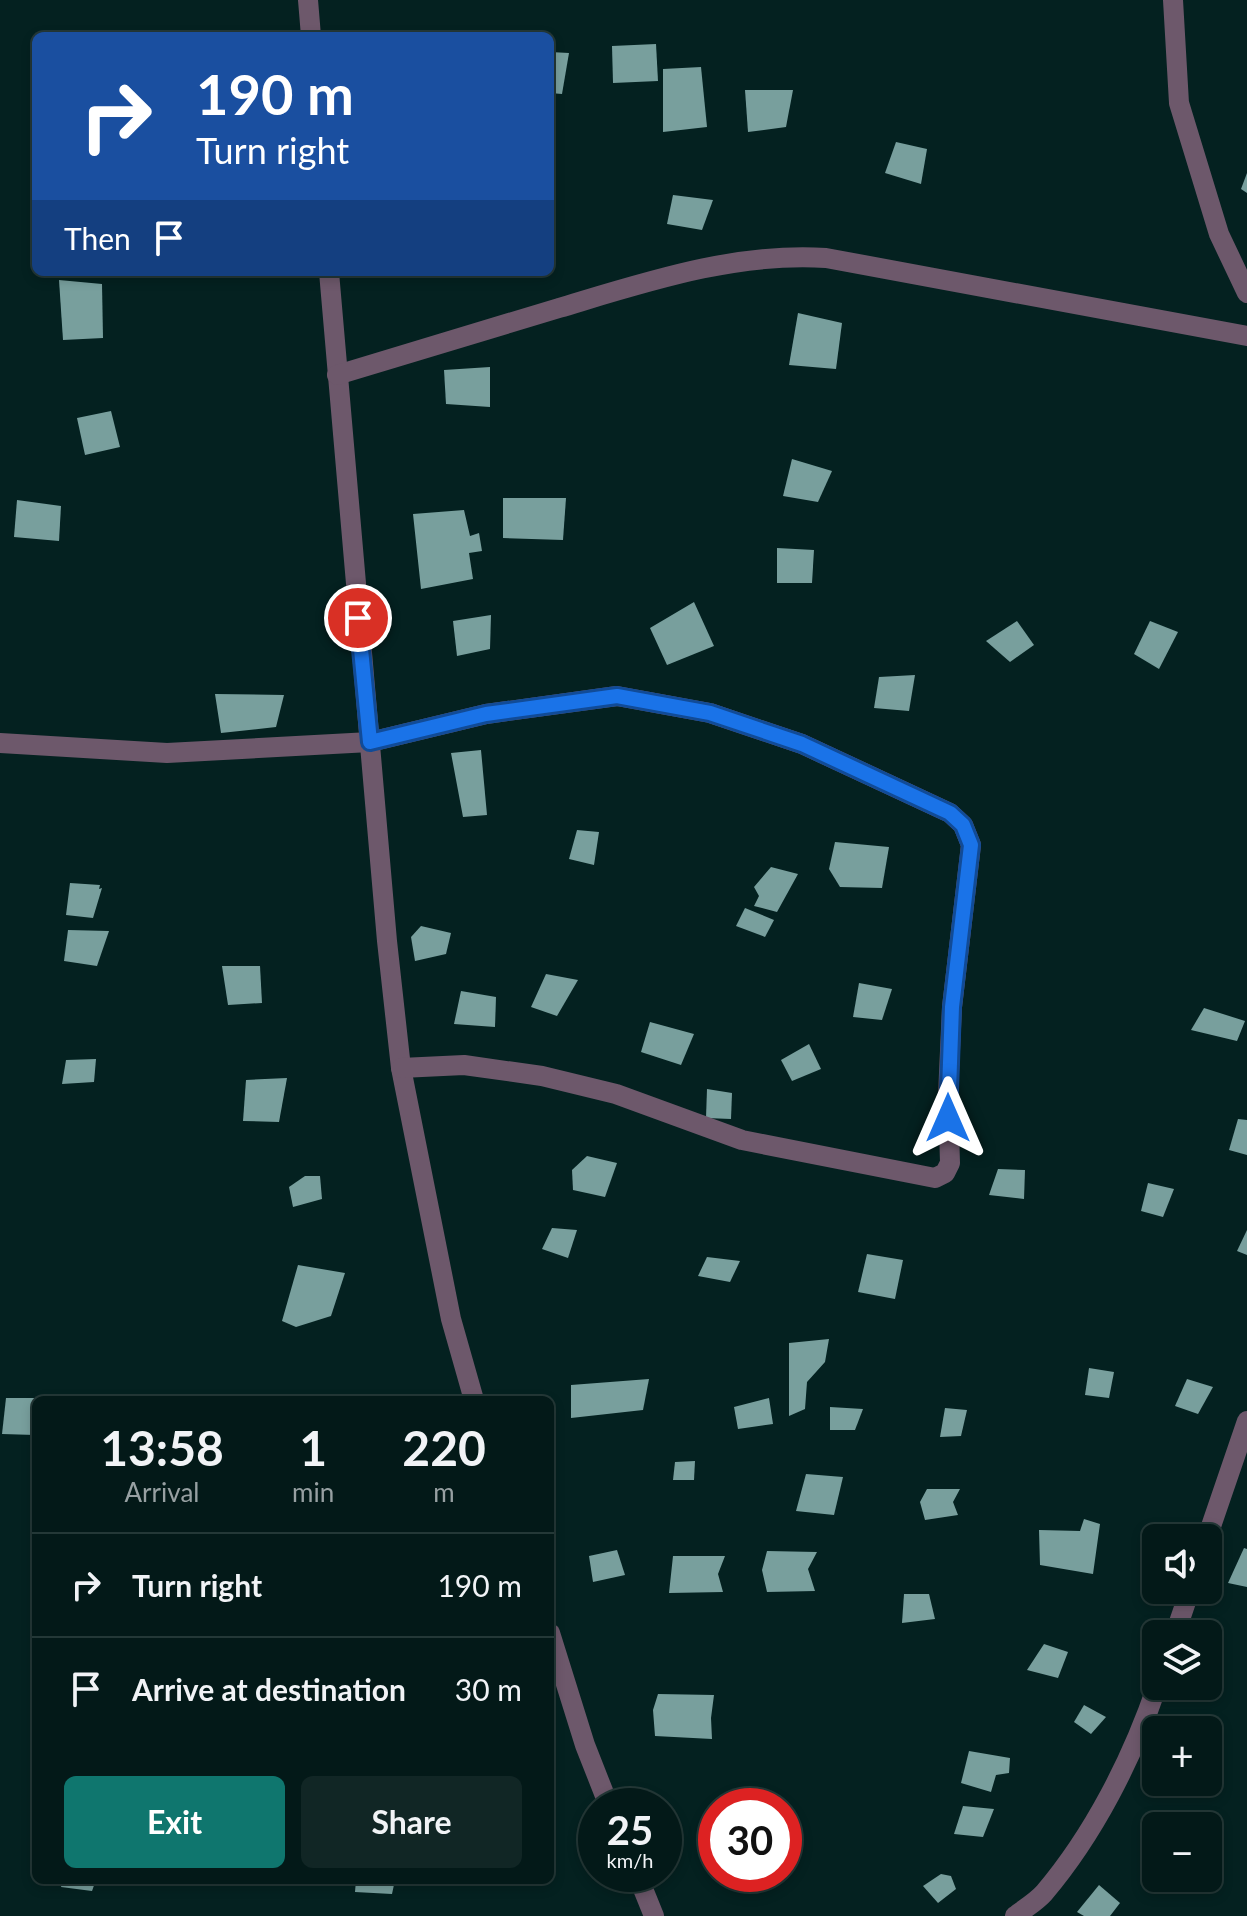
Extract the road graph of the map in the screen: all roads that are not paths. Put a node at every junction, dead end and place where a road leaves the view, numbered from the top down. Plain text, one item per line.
1 (308, 0) edge
2 (1173, 0) edge
3 (311, 32) edge
4 (329, 276) edge
5 (1247, 293) edge
6 (1247, 336) edge
7 (337, 375) junction
8 (370, 742) junction
9 (0, 743) edge
10 (401, 1068) junction
11 (473, 1396) edge
12 (1247, 1421) edge
13 (1212, 1524) edge
14 (554, 1646) edge
15 (1152, 1700) edge
16 (602, 1788) edge
17 (644, 1892) edge
18 (654, 1916) edge
19 (1015, 1916) edge

1 - 3 street
2 - 5 street
4 - 7 street
6 - 7 street
7 - 8 street
8 - 9 street
8 - 10 street
8 - 10 street
10 - 11 street
12 - 13 street
14 - 16 street
15 - 19 street
17 - 18 street

